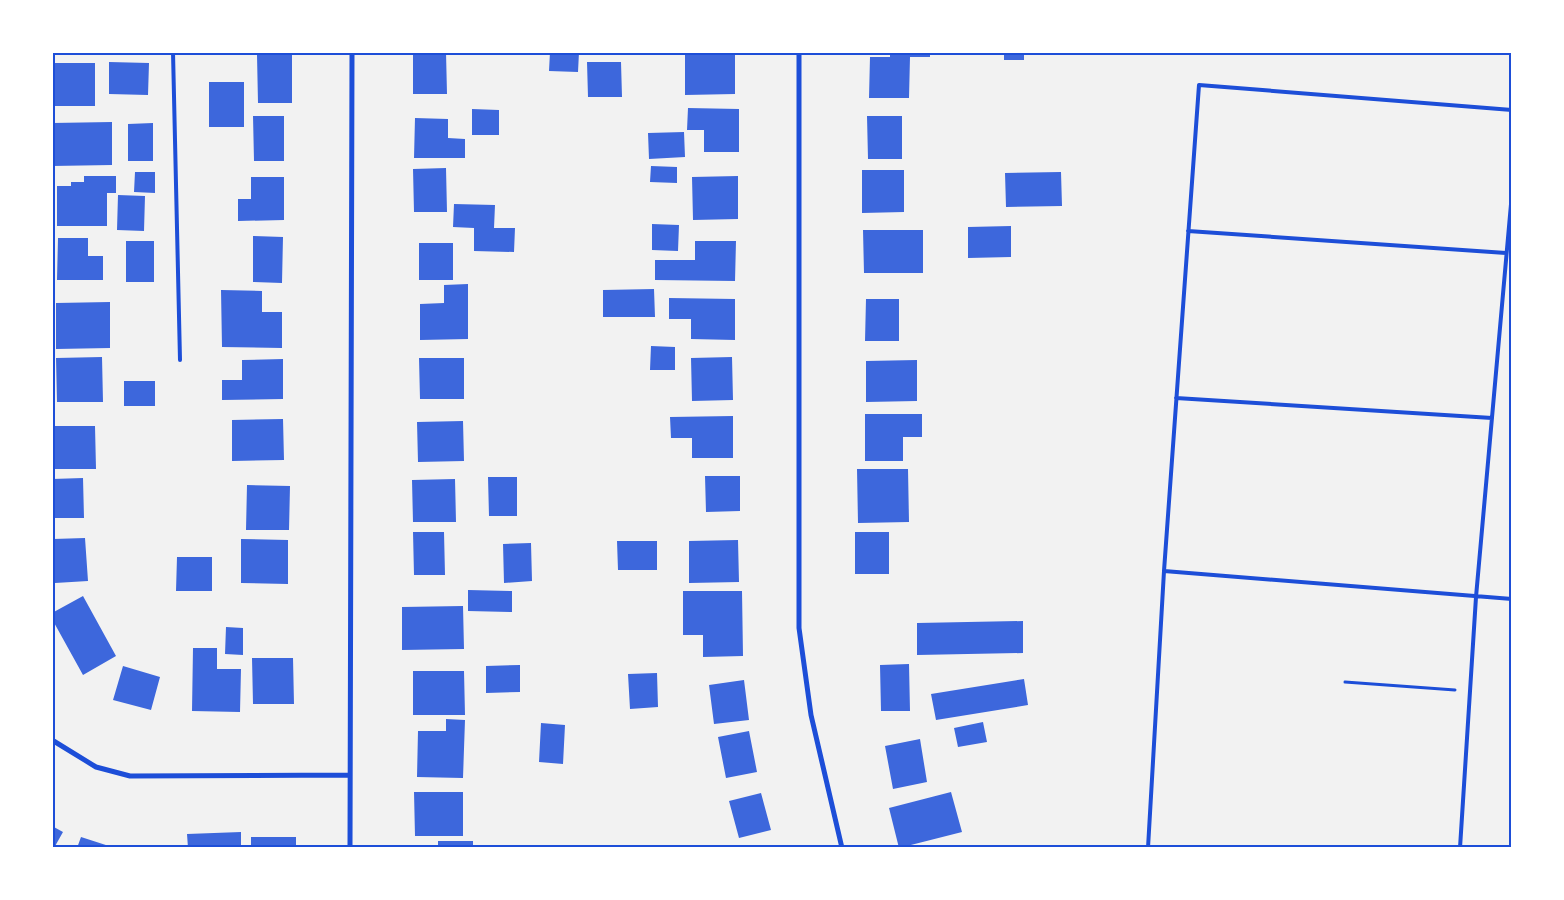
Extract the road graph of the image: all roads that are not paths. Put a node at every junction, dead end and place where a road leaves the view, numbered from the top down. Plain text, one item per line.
1 (173, 52) edge
2 (352, 52) edge
3 (799, 52) edge
4 (1512, 110) edge
5 (1512, 193) edge
6 (1188, 231) junction
7 (1506, 254) junction
8 (180, 360) dead end
9 (1176, 398) junction
10 (1492, 418) junction
11 (1164, 571) junction
12 (1476, 597) junction
13 (1512, 599) edge
14 (52, 740) edge
15 (350, 775) junction
16 (350, 848) edge
17 (842, 848) edge
18 (1148, 848) edge
19 (1460, 848) edge

1 - 8 lane
2 - 15 street
3 - 17 street
4 - 6 lane
5 - 7 lane
6 - 7 lane
6 - 9 lane
7 - 10 lane
9 - 10 lane
9 - 11 lane
10 - 12 lane
11 - 12 lane
11 - 18 lane
12 - 13 lane
12 - 19 lane
14 - 15 street
15 - 16 street

